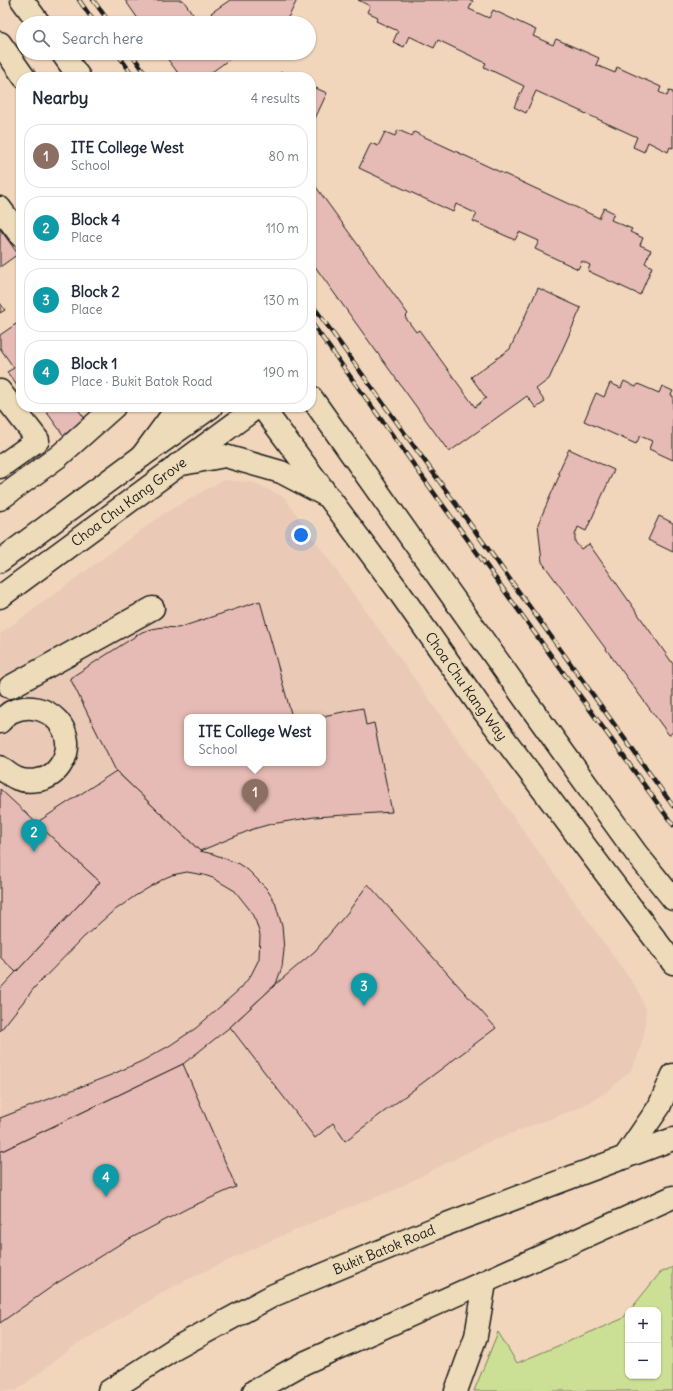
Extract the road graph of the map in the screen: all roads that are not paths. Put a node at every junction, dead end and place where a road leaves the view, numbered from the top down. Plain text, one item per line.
1 (22, 0) edge
2 (34, 16) edge
3 (0, 43) edge
4 (67, 60) edge
5 (20, 72) edge
6 (75, 72) edge
7 (0, 208) edge
8 (16, 229) edge
9 (0, 391) edge
10 (316, 404) edge
11 (16, 412) edge
12 (16, 412) edge
13 (108, 412) edge
14 (174, 412) edge
15 (204, 412) edge
16 (250, 412) edge
17 (266, 412) edge
18 (142, 456) junction
19 (178, 465) junction
20 (0, 467) edge
21 (330, 497) junction
22 (0, 499) edge
23 (0, 561) edge
24 (0, 597) edge
25 (153, 608) dead end
26 (5, 680) edge
27 (25, 708) junction
28 (0, 722) edge
29 (0, 767) edge
30 (673, 900) edge
31 (669, 958) edge
32 (673, 979) edge
33 (673, 1075) edge
34 (673, 1139) edge
35 (624, 1158) junction
36 (673, 1197) edge
37 (485, 1283) junction
38 (108, 1391) edge
39 (254, 1391) edge
40 (456, 1391) edge

1 - 2 main road
3 - 5 main road
4 - 6 main road
7 - 8 main road
9 - 11 main road
10 - 30 main road
12 - 20 main road
13 - 22 main road
14 - 18 main road
15 - 18 main road, Choa Chu Kang Grove
16 - 19 main road, Choa Chu Kang Grove
17 - 21 main road, Choa Chu Kang Way
18 - 23 main road, Choa Chu Kang Grove
19 - 21 main road
19 - 24 main road, Choa Chu Kang Grove
21 - 31 main road, Choa Chu Kang Way
25 - 26 main road
26 - 27 main road
27 - 28 main road
27 - 29 main road
31 - 32 main road
33 - 35 main road
34 - 35 main road, Bukit Batok Road
35 - 38 main road, Bukit Batok Road
36 - 37 main road
37 - 39 main road
37 - 40 main road

